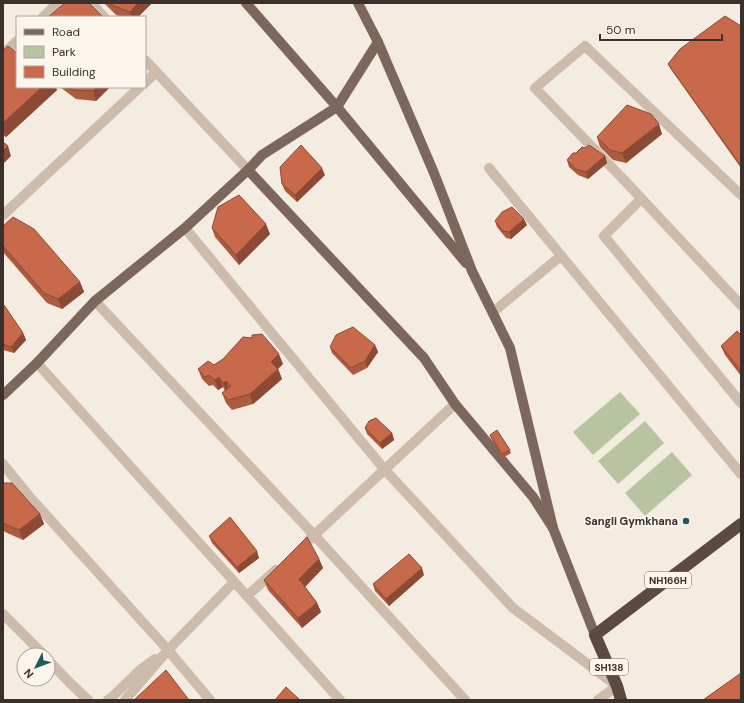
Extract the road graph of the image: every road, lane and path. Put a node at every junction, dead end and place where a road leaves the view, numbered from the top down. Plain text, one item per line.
1 (58, 3) edge
2 (91, 3) edge
3 (246, 3) edge
4 (358, 3) edge
5 (44, 16) edge
6 (103, 16) edge
7 (16, 42) edge
8 (378, 42) junction
9 (3, 54) edge
10 (146, 61) edge
11 (156, 72) junction
12 (146, 82) edge
13 (139, 88) edge
14 (338, 107) junction
15 (489, 168) dead end
16 (248, 170) junction
17 (741, 195) edge
18 (641, 199) junction
19 (3, 215) edge
20 (185, 228) junction
21 (561, 256) junction
22 (472, 271) junction
23 (95, 301) junction
24 (741, 305) edge
25 (493, 312) junction
26 (37, 363) junction
27 (3, 395) edge
28 (741, 403) edge
29 (455, 404) junction
30 (3, 464) edge
31 (385, 470) junction
32 (741, 474) edge
33 (741, 524) edge
34 (553, 528) junction
35 (314, 535) junction
36 (303, 545) edge
37 (280, 565) edge
38 (234, 582) junction
39 (247, 596) junction
40 (3, 614) edge
41 (595, 635) junction
42 (36, 647) edge
43 (168, 650) junction
44 (56, 668) edge
45 (617, 686) junction
46 (88, 700) edge
47 (108, 700) edge
48 (125, 700) edge
49 (210, 700) edge
50 (340, 700) edge
51 (465, 700) edge
52 (598, 700) edge
53 (621, 700) edge

1 - 5 street
2 - 6 street
3 - 14 main road
4 - 8 main road
7 - 9 street
8 - 14 main road
8 - 22 main road
10 - 11 street
11 - 12 street
11 - 16 street
13 - 19 street
14 - 16 main road
14 - 22 main road
15 - 21 street
16 - 20 main road
16 - 29 main road
17 - 18 street
18 - 24 street
18 - 28 street
20 - 23 main road
20 - 31 street
21 - 25 street
21 - 32 street
22 - 25 main road
23 - 26 main road
23 - 35 street
25 - 34 main road
26 - 27 main road
26 - 38 street
29 - 31 street
29 - 34 main road
30 - 43 street
31 - 35 street
31 - 45 street
33 - 41 highway, NH166H
34 - 41 main road
35 - 36 street
35 - 51 street
37 - 39 street
38 - 39 street
38 - 43 street
39 - 50 street
40 - 42 street
41 - 45 highway, SH138
43 - 47 street
43 - 48 street
43 - 49 street
44 - 46 street
45 - 52 street
45 - 53 highway, SH138

